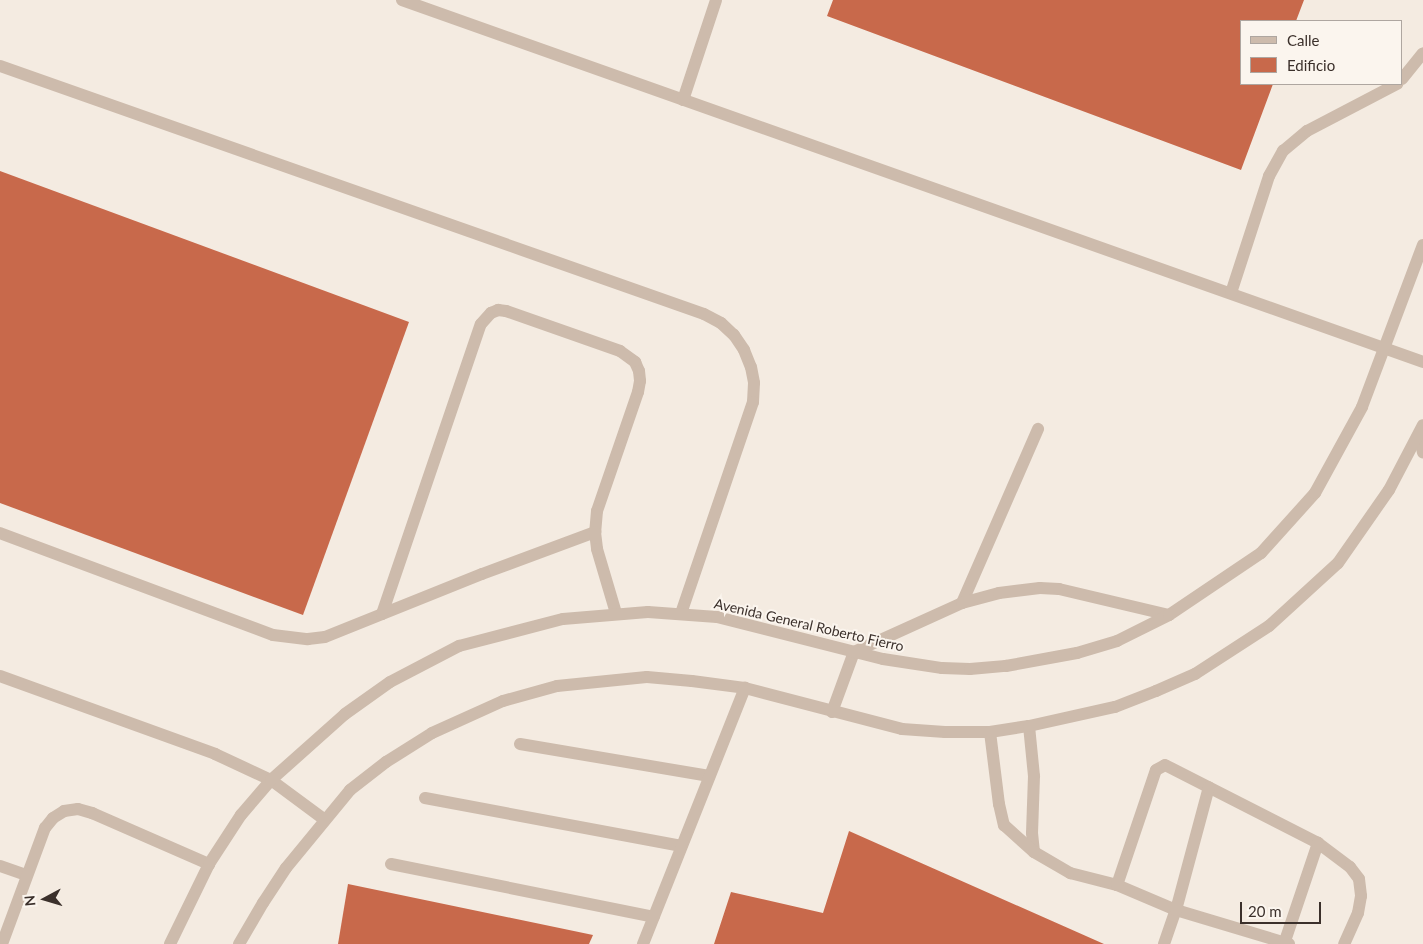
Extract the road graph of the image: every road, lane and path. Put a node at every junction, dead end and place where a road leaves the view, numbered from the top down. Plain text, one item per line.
1 (402, 0) edge
2 (716, 0) edge
3 (1423, 53) edge
4 (0, 66) edge
5 (1403, 78) edge
6 (1396, 85) edge
7 (683, 100) junction
8 (1423, 245) edge
9 (1231, 293) junction
10 (1386, 347) junction
11 (1423, 362) edge
12 (1038, 428) dead end
13 (1421, 430) edge
14 (1423, 453) edge
15 (595, 532) junction
16 (0, 533) edge
17 (962, 603) junction
18 (616, 613) junction
19 (382, 614) junction
20 (681, 614) junction
21 (1169, 615) junction
22 (854, 652) junction
23 (0, 676) edge
24 (745, 688) junction
25 (832, 712) junction
26 (1029, 726) junction
27 (990, 732) junction
28 (520, 744) dead end
29 (709, 776) junction
30 (272, 780) junction
31 (1209, 787) junction
32 (425, 798) dead end
33 (325, 820) junction
34 (1318, 843) junction
35 (682, 846) junction
36 (1034, 852) junction
37 (210, 864) junction
38 (391, 864) dead end
39 (0, 866) edge
40 (26, 875) junction
41 (1117, 885) junction
42 (1176, 910) junction
43 (654, 917) junction
44 (2, 944) edge
45 (170, 944) edge
46 (239, 944) edge
47 (643, 944) edge
48 (1164, 944) edge
49 (1286, 944) edge
50 (1344, 944) edge

1 - 7 street
2 - 7 street
3 - 5 street
4 - 20 street
6 - 9 street
7 - 9 street
8 - 10 street, Avenida General Roberto Fierro
9 - 10 street
10 - 11 street
10 - 21 street, Avenida General Roberto Fierro
12 - 17 street
13 - 14 street
13 - 26 street
15 - 18 street
15 - 19 street
15 - 19 street
16 - 19 street
17 - 21 street
17 - 22 street
18 - 20 street, Avenida General Roberto Fierro
18 - 30 street, Avenida General Roberto Fierro
20 - 22 street, Avenida General Roberto Fierro
21 - 22 street, Avenida General Roberto Fierro
22 - 25 street
23 - 30 street
24 - 25 street
24 - 29 street
24 - 33 street
25 - 27 street
26 - 27 street
26 - 36 street
27 - 36 street
28 - 29 street
29 - 35 street
30 - 33 street
30 - 37 street, Avenida General Roberto Fierro
31 - 34 street
31 - 41 street
31 - 42 street
32 - 35 street
33 - 46 street
34 - 49 street
34 - 50 street
35 - 43 street
36 - 41 street
37 - 40 street
37 - 45 street, Avenida General Roberto Fierro
38 - 43 street
39 - 40 street
40 - 44 street
41 - 42 street
42 - 48 street
42 - 49 street
43 - 47 street

